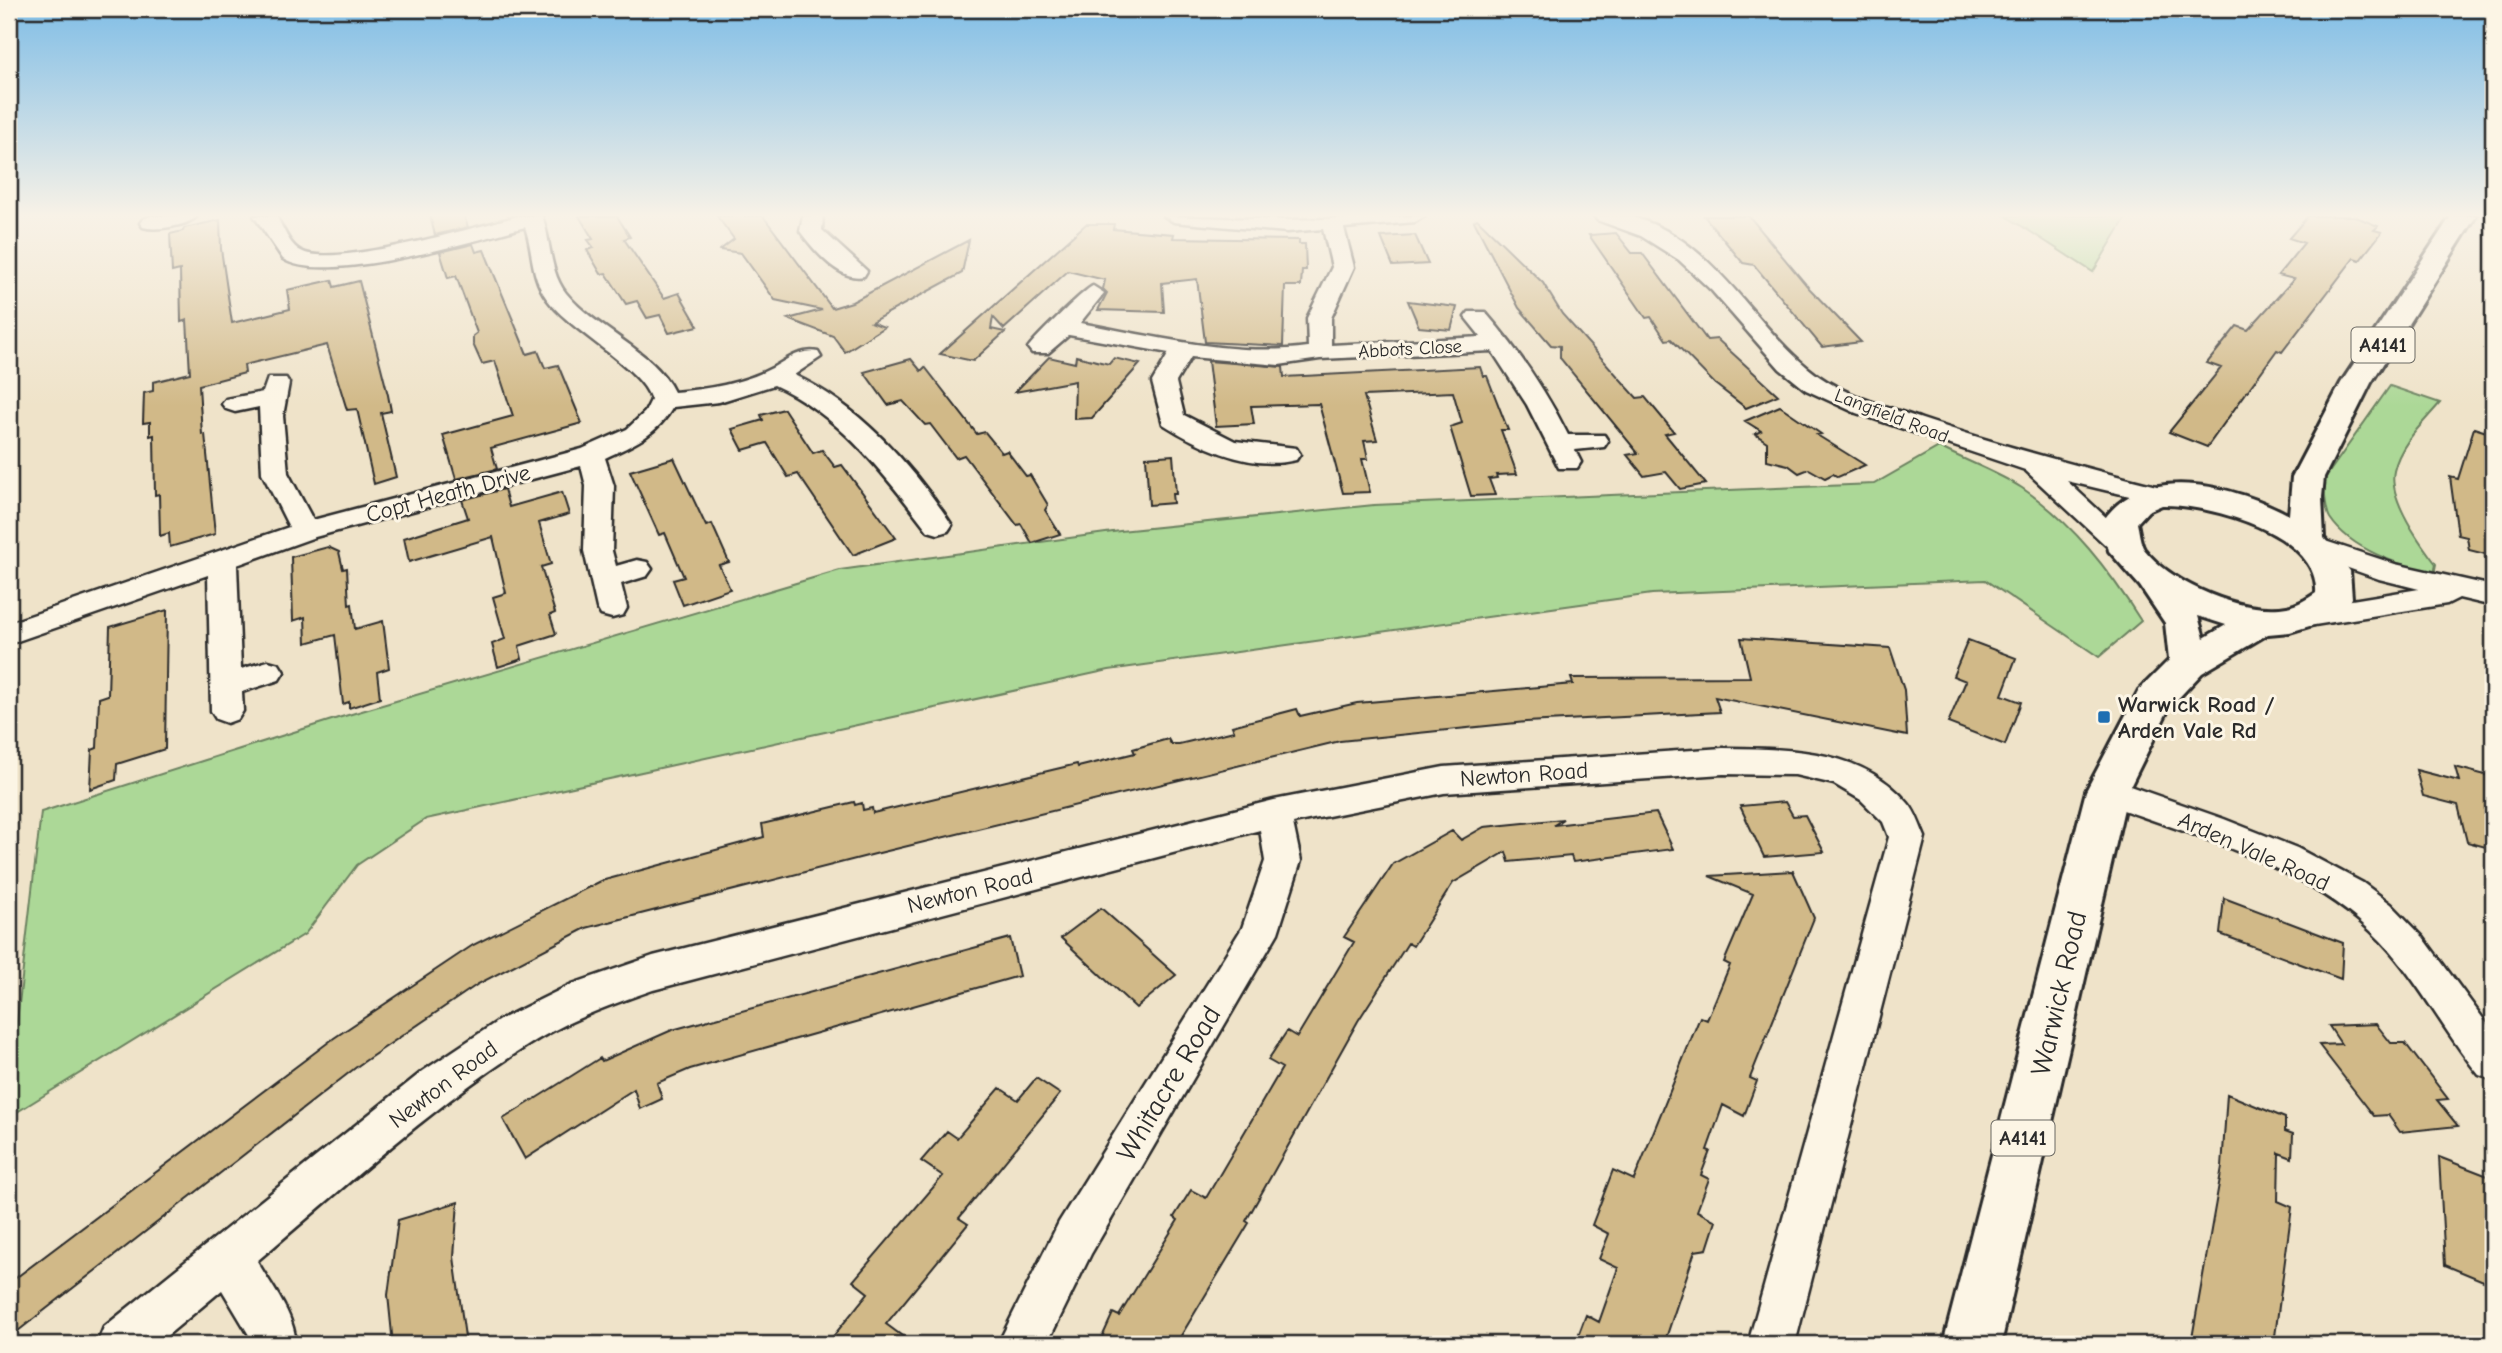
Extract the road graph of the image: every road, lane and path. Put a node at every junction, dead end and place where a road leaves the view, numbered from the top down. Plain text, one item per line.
1 (545, 279) edge
2 (1340, 279) edge
3 (1711, 279) edge
4 (2423, 279) edge
5 (1093, 293) dead end
6 (1477, 317) dead end
7 (1064, 327) junction
8 (1499, 343) junction
9 (1040, 348) dead end
10 (1184, 349) junction
11 (1320, 352) junction
12 (809, 357) dead end
13 (775, 376) junction
14 (664, 400) junction
15 (235, 404) dead end
16 (1595, 442) dead end
17 (1287, 454) dead end
18 (591, 455) junction
19 (2032, 466) junction
20 (2308, 477) junction
21 (2163, 496) junction
22 (953, 497) dead end
23 (2224, 502) junction
24 (305, 531) junction
25 (2311, 543) junction
26 (2123, 546) junction
27 (222, 559) junction
28 (637, 569) dead end
29 (604, 579) junction
30 (2153, 579) junction
31 (2485, 594) edge
32 (612, 608) dead end
33 (2308, 616) junction
34 (2260, 622) junction
35 (9, 634) edge
36 (2189, 664) junction
37 (268, 672) dead end
38 (2107, 791) junction
39 (1274, 813) junction
40 (2493, 1062) edge
41 (228, 1256) junction
42 (121, 1344) edge
43 (274, 1344) edge
44 (1022, 1344) edge
45 (1772, 1344) edge
46 (1972, 1344) edge

1 - 14 street
2 - 11 street
3 - 19 street, Langfield Road
4 - 20 main road, A4141
5 - 7 street
6 - 8 street, Abbots Close
7 - 9 street
7 - 10 street, Abbots Close
8 - 11 street, Abbots Close
8 - 16 street, Abbots Close
10 - 11 street, Abbots Close
10 - 17 street
12 - 13 street
13 - 14 street
13 - 22 street
14 - 18 street, Copt Heath Drive
15 - 24 street
18 - 24 street, Copt Heath Drive
18 - 29 street
19 - 21 street, Langfield Road
19 - 26 street, Langfield Road
20 - 23 main road
20 - 25 main road, A4141
21 - 23 main road
21 - 26 main road
23 - 25 main road
24 - 27 street, Copt Heath Drive
25 - 31 street
25 - 33 main road, A4141
26 - 30 main road, Warwick Road / A4141
27 - 35 street, Copt Heath Drive
27 - 37 street
28 - 29 street
29 - 32 street
30 - 34 main road, Warwick Road / A4141
30 - 36 main road, Warwick Road / A4141
31 - 33 street
33 - 34 main road, Warwick Road / A4141
34 - 36 main road, Warwick Road / A4141
36 - 38 main road, Warwick Road / A4141
38 - 40 street, Arden Vale Road
38 - 46 main road, Warwick Road / A4141
39 - 41 street, Newton Road
39 - 44 street, Whitacre Road
39 - 45 street, Newton Road
41 - 42 street, Newton Road
41 - 43 street

